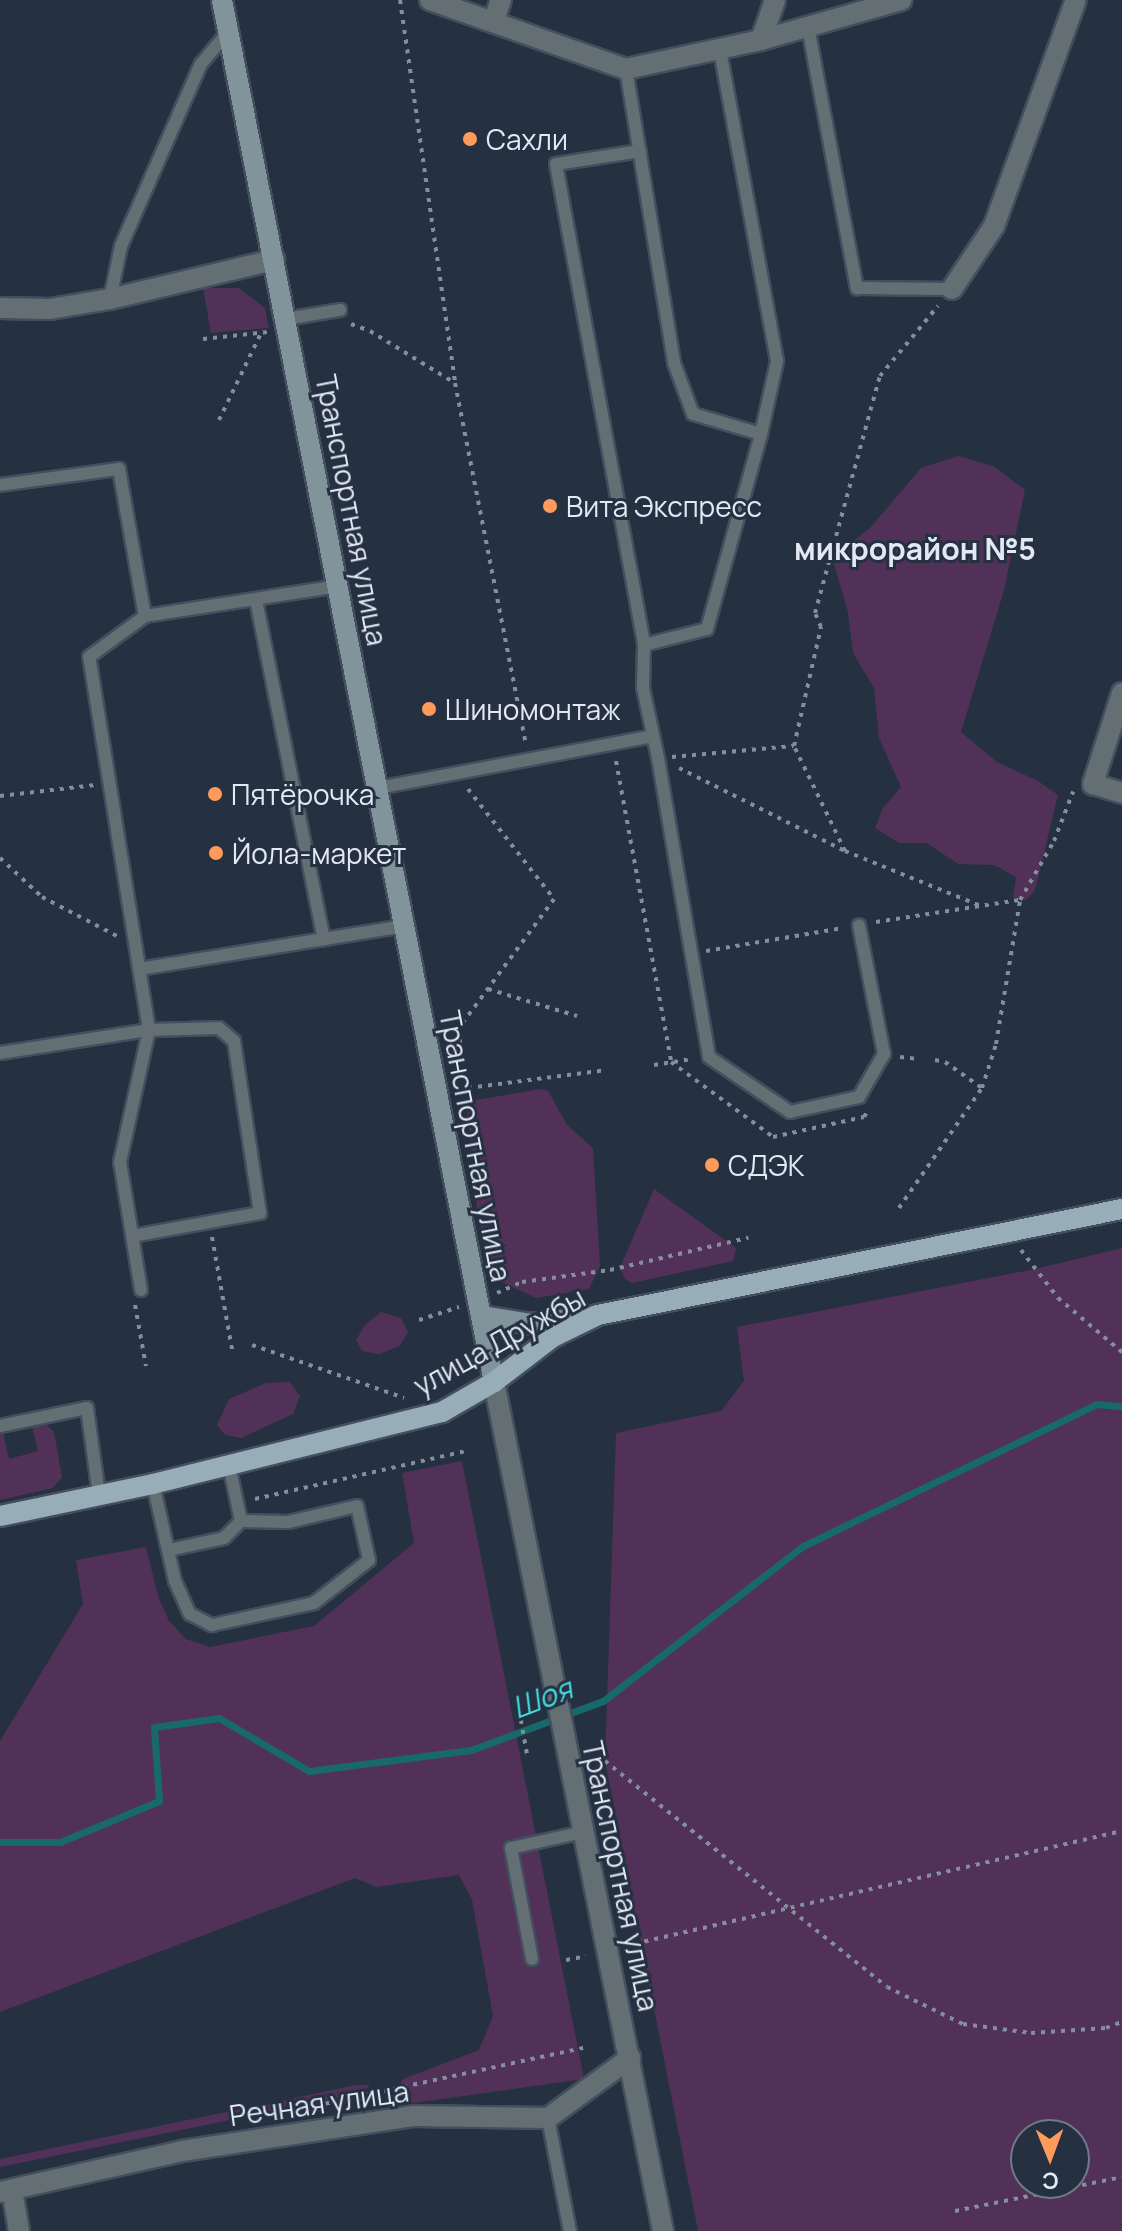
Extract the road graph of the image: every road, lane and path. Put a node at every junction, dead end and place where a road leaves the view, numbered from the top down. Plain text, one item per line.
1 (222, 0) edge
2 (400, 0) edge
3 (430, 0) edge
4 (501, 0) edge
5 (775, 0) edge
6 (901, 0) edge
7 (1076, 0) edge
8 (493, 22) junction
9 (808, 27) junction
10 (228, 32) junction
11 (761, 40) junction
12 (720, 49) junction
13 (626, 69) junction
14 (640, 151) junction
15 (274, 260) junction
16 (952, 289) junction
17 (110, 299) junction
18 (0, 308) edge
19 (341, 315) joint
20 (287, 325) junction
21 (261, 333) junction
22 (203, 339) dead end
23 (455, 383) junction
24 (219, 420) dead end
25 (761, 434) junction
26 (0, 485) edge
27 (338, 586) junction
28 (256, 600) junction
29 (145, 616) junction
30 (644, 645) junction
31 (1122, 693) edge
32 (652, 736) junction
33 (613, 743) junction
34 (794, 746) junction
35 (658, 758) junction
36 (529, 759) junction
37 (455, 773) junction
38 (109, 784) junction
39 (1093, 784) junction
40 (378, 788) junction
41 (1122, 793) edge
42 (0, 796) edge
43 (845, 851) junction
44 (0, 858) edge
45 (981, 906) dead end
46 (878, 922) dead end
47 (859, 925) dead end
48 (405, 926) junction
49 (880, 937) dead end
50 (324, 939) junction
51 (135, 946) junction
52 (139, 969) junction
53 (488, 989) junction
54 (577, 1016) dead end
55 (149, 1030) junction
56 (0, 1053) edge
57 (899, 1056) dead end
58 (709, 1057) junction
59 (935, 1060) dead end
60 (671, 1062) junction
61 (654, 1065) dead end
62 (892, 1068) dead end
63 (607, 1070) dead end
64 (982, 1088) junction
65 (871, 1105) dead end
66 (899, 1208) dead end
67 (1122, 1209) edge
68 (210, 1222) junction
69 (1007, 1232) junction
70 (132, 1236) junction
71 (748, 1238) dead end
72 (141, 1290) joint
73 (480, 1309) junction
74 (598, 1315) junction
75 (419, 1320) dead end
76 (252, 1345) dead end
77 (232, 1349) dead end
78 (1122, 1352) edge
79 (146, 1366) dead end
80 (494, 1382) junction
81 (442, 1412) junction
82 (0, 1426) edge
83 (467, 1451) dead end
84 (229, 1465) junction
85 (153, 1484) junction
86 (99, 1494) junction
87 (237, 1503) junction
88 (0, 1516) edge
89 (241, 1521) junction
90 (169, 1550) junction
91 (519, 1710) dead end
92 (527, 1754) dead end
93 (605, 1761) dead end
94 (1122, 1831) edge
95 (583, 1832) junction
96 (786, 1909) junction
97 (608, 1950) junction
98 (532, 1959) dead end
99 (566, 1960) dead end
100 (1122, 2022) edge
101 (583, 2048) dead end
102 (630, 2058) junction
103 (289, 2111) dead end
104 (548, 2118) junction
105 (1122, 2177) edge
106 (6, 2191) edge
107 (955, 2211) dead end
108 (19, 2231) edge
109 (570, 2231) edge
110 (663, 2231) edge

1 - 10 main road, Транспортная улица
2 - 23 path
3 - 8 street
4 - 8 street
5 - 11 street
6 - 9 street
7 - 16 street
8 - 13 street
9 - 11 street
9 - 16 lane
10 - 15 main road, Транспортная улица
10 - 17 lane
11 - 12 street
12 - 13 street
12 - 25 lane
13 - 14 lane
14 - 25 lane
14 - 30 lane
15 - 17 street
15 - 20 main road, Транспортная улица
16 - 34 path
17 - 18 street
19 - 20 lane
19 - 23 path
20 - 21 path
20 - 27 main road, Транспортная улица
21 - 22 path
21 - 24 path
23 - 36 path
25 - 30 lane
26 - 29 lane
27 - 28 lane
27 - 40 main road, Транспортная улица
28 - 29 lane
28 - 50 lane
29 - 38 lane
30 - 32 lane
31 - 39 street
32 - 33 lane
32 - 35 lane
33 - 36 lane
33 - 60 path
34 - 35 path
34 - 43 path
35 - 43 path
35 - 58 lane
36 - 37 lane
37 - 40 lane
37 - 53 path
38 - 42 path
38 - 51 lane
39 - 41 street
39 - 64 path
40 - 48 main road, Транспортная улица
43 - 45 path
44 - 51 path
46 - 49 path
47 - 58 lane
48 - 50 lane
48 - 73 main road, Транспортная улица
50 - 52 lane
51 - 52 lane
52 - 55 lane
53 - 54 path
53 - 63 path
55 - 56 lane
55 - 68 lane
55 - 70 lane
57 - 62 path
58 - 60 path
59 - 64 path
60 - 61 path
60 - 65 path
64 - 66 path
67 - 69 main road, улица Дружбы
68 - 70 lane
68 - 77 path
69 - 74 main road, улица Дружбы
69 - 78 path
70 - 72 lane
71 - 73 path
72 - 79 path
73 - 74 main road
73 - 75 path
73 - 80 main road, Транспортная улица
74 - 80 main road, улица Дружбы
76 - 81 path
80 - 81 main road, улица Дружбы
80 - 95 street, Транспортная улица
81 - 84 main road, улица Дружбы
82 - 86 lane
83 - 87 path
84 - 85 main road, улица Дружбы
84 - 87 lane
85 - 86 main road, улица Дружбы
85 - 90 lane
86 - 88 main road, улица Дружбы
87 - 89 lane
89 - 90 lane
89 - 90 lane
91 - 92 path
93 - 96 path
94 - 96 path
95 - 97 street, Транспортная улица
95 - 98 lane
96 - 97 path
96 - 100 path
97 - 99 path
97 - 102 street, Транспортная улица
101 - 103 path
102 - 104 street
102 - 110 street, Транспортная улица
104 - 106 street, Речная улица
104 - 109 lane
105 - 107 path
106 - 108 street

